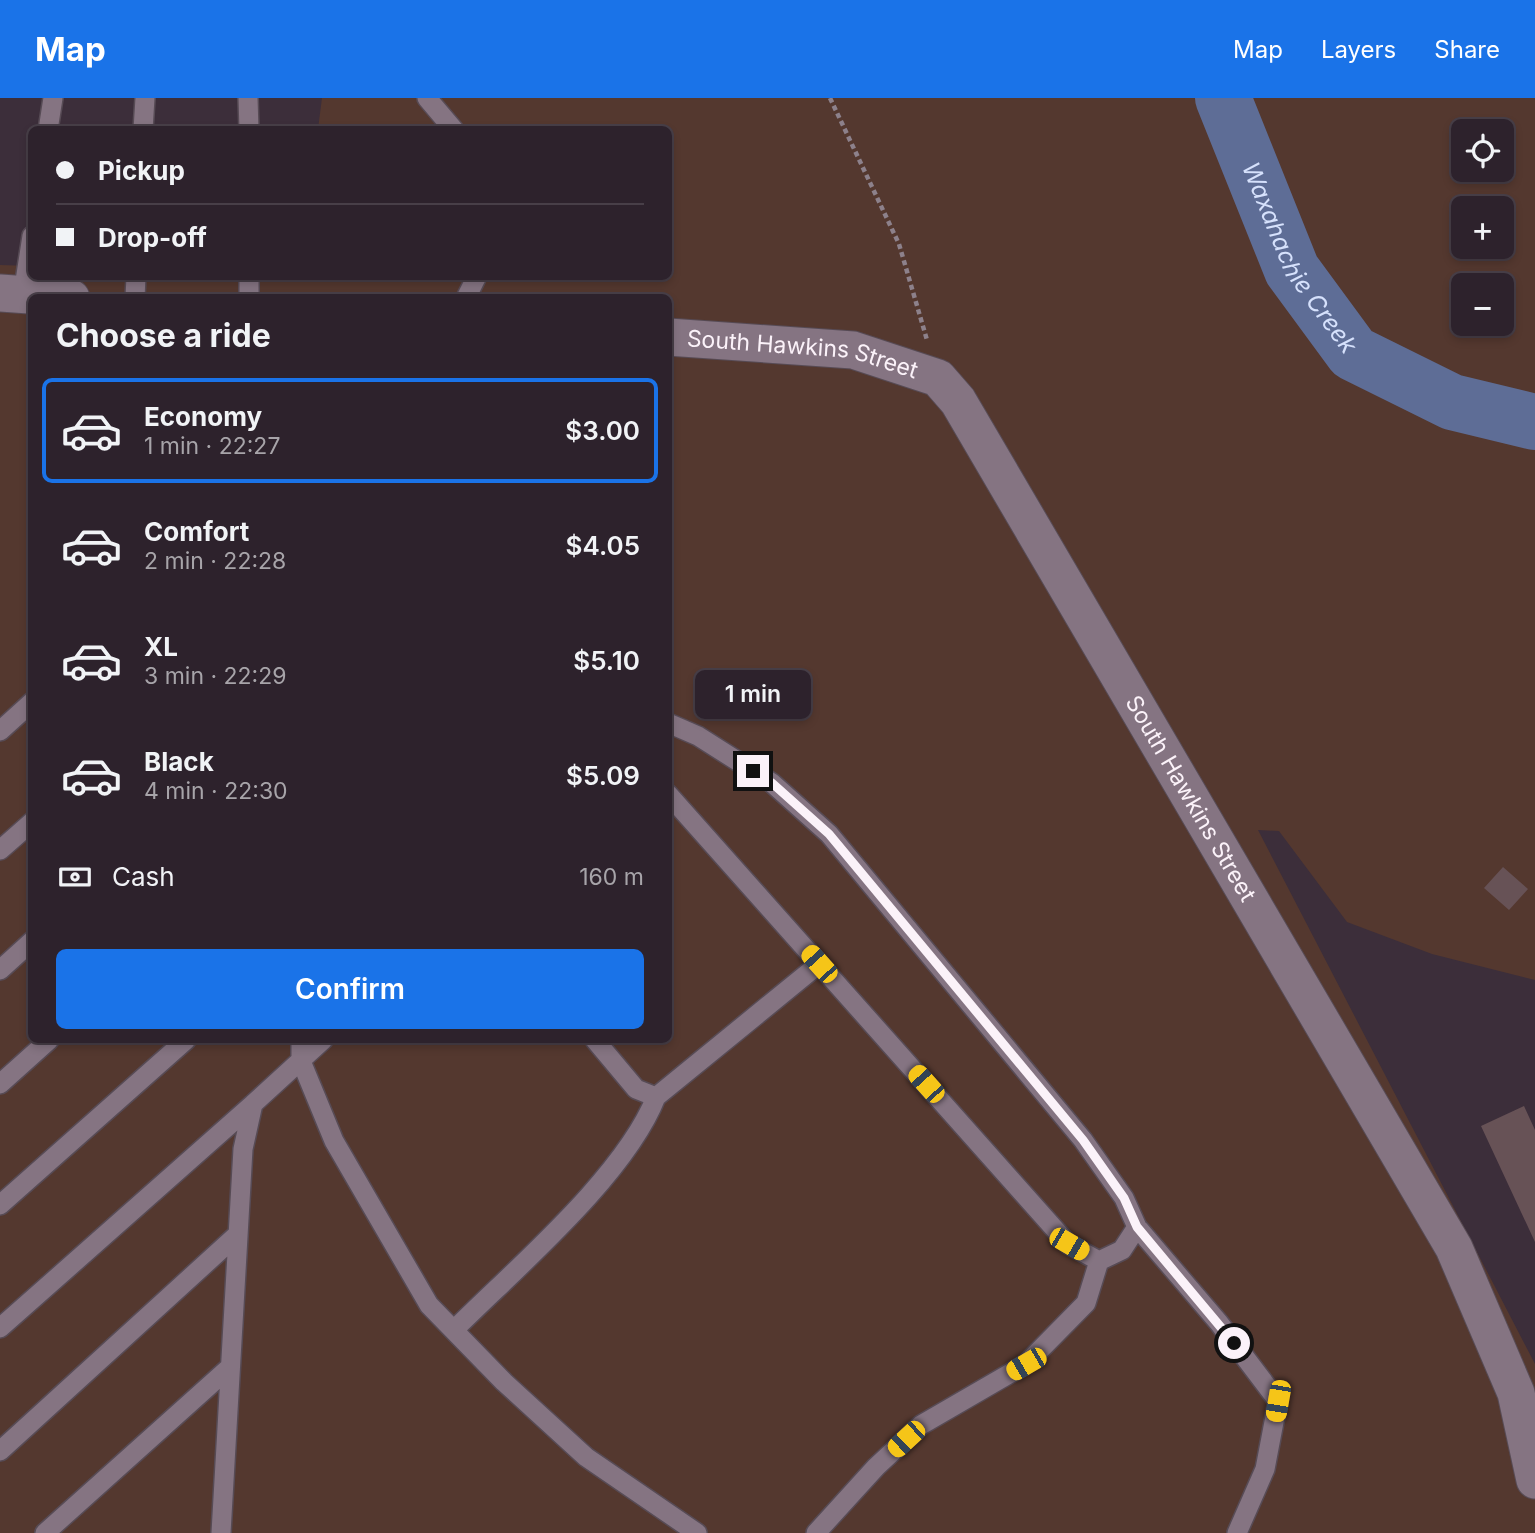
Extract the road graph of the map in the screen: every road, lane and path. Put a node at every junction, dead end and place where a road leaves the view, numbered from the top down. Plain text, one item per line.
1 (53, 98) edge
2 (145, 98) edge
3 (248, 98) edge
4 (427, 98) edge
5 (830, 98) edge
6 (49, 126) edge
7 (143, 126) edge
8 (248, 126) edge
9 (451, 126) edge
10 (28, 247) edge
11 (11, 294) edge
12 (672, 337) edge
13 (938, 378) junction
14 (28, 706) edge
15 (672, 725) edge
16 (0, 731) edge
17 (672, 799) edge
18 (28, 826) edge
19 (0, 850) edge
20 (28, 945) edge
21 (819, 964) junction
22 (0, 970) edge
23 (46, 1043) edge
24 (183, 1043) edge
25 (301, 1043) edge
26 (320, 1043) edge
27 (598, 1043) edge
28 (301, 1061) junction
29 (0, 1084) edge
30 (656, 1097) junction
31 (253, 1104) junction
32 (0, 1205) edge
33 (1137, 1227) junction
34 (238, 1234) junction
35 (1098, 1261) junction
36 (0, 1328) edge
37 (454, 1330) junction
38 (230, 1367) junction
39 (0, 1451) edge
40 (1535, 1480) edge
41 (44, 1533) edge
42 (221, 1533) edge
43 (697, 1533) edge
44 (816, 1533) edge
45 (1237, 1533) edge

1 - 6 lane
2 - 7 lane
3 - 8 lane
4 - 9 lane
5 - 13 path
10 - 11 lane
12 - 13 street, South Hawkins Street
13 - 40 street, South Hawkins Street
14 - 16 lane
15 - 33 lane
17 - 21 lane
18 - 19 lane
20 - 22 lane
21 - 30 lane
21 - 35 lane
23 - 29 lane
24 - 32 lane
25 - 28 lane
26 - 28 lane
27 - 30 lane
28 - 31 lane
28 - 37 lane
30 - 37 lane
31 - 34 lane
31 - 36 lane
33 - 35 lane
33 - 45 lane
34 - 38 lane
34 - 39 lane
35 - 44 lane
37 - 43 lane
38 - 41 lane
38 - 42 lane

